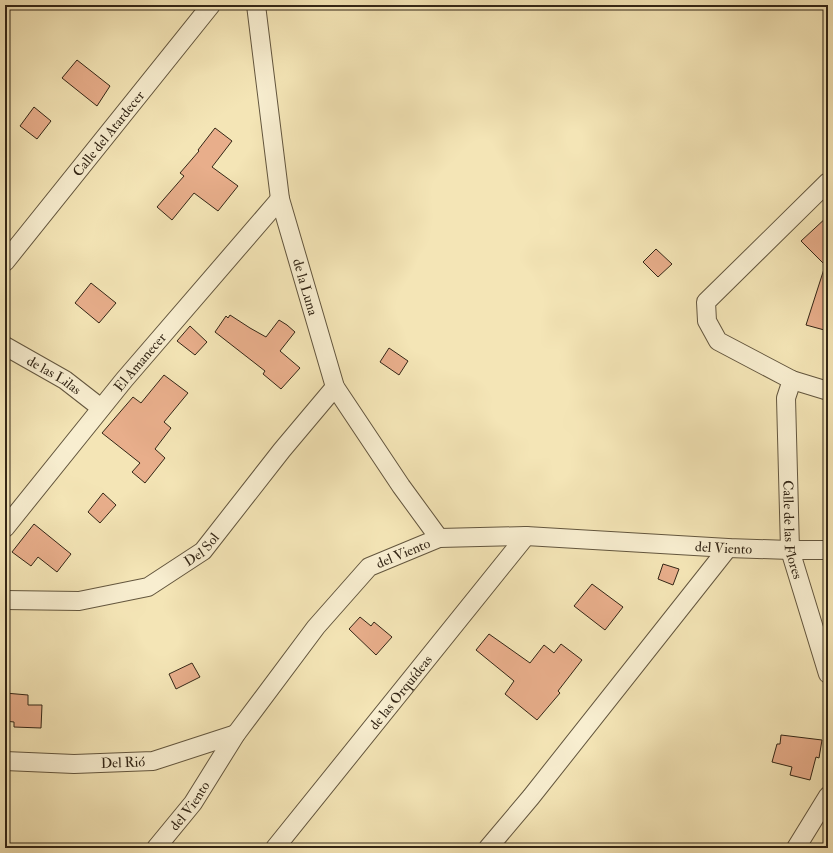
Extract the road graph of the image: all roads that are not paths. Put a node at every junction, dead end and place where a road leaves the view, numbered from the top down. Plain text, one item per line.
1 (211, 5) edge
2 (256, 5) edge
3 (828, 182) edge
4 (280, 199) junction
5 (5, 262) edge
6 (5, 346) edge
7 (792, 380) junction
8 (335, 387) junction
9 (828, 391) edge
10 (101, 408) junction
11 (5, 528) edge
12 (526, 536) junction
13 (439, 538) junction
14 (728, 548) junction
15 (790, 550) junction
16 (828, 550) edge
17 (5, 600) edge
18 (828, 674) edge
19 (236, 734) junction
20 (5, 762) edge
21 (828, 796) edge
22 (156, 848) edge
23 (275, 848) edge
24 (488, 848) edge
25 (796, 848) edge

1 - 5 street, Calle del Atardecer
2 - 4 street, de la Luna
3 - 7 street
4 - 8 street, de la Luna
4 - 10 street, El Amanecer
6 - 10 street, de las Lilas
7 - 9 street
7 - 15 street, Calle de las Flores
8 - 13 street, de la Luna
8 - 17 street, Del Sol
10 - 11 street, El Amanecer
12 - 13 street, del Viento
12 - 14 street, del Viento
12 - 23 street, de las Orquídeas
13 - 19 street, del Viento
14 - 15 street, del Viento
14 - 24 street
15 - 16 street, del Viento
15 - 18 street, Calle de las Flores
19 - 20 street, Del Rió
19 - 22 street, del Viento
21 - 25 street

